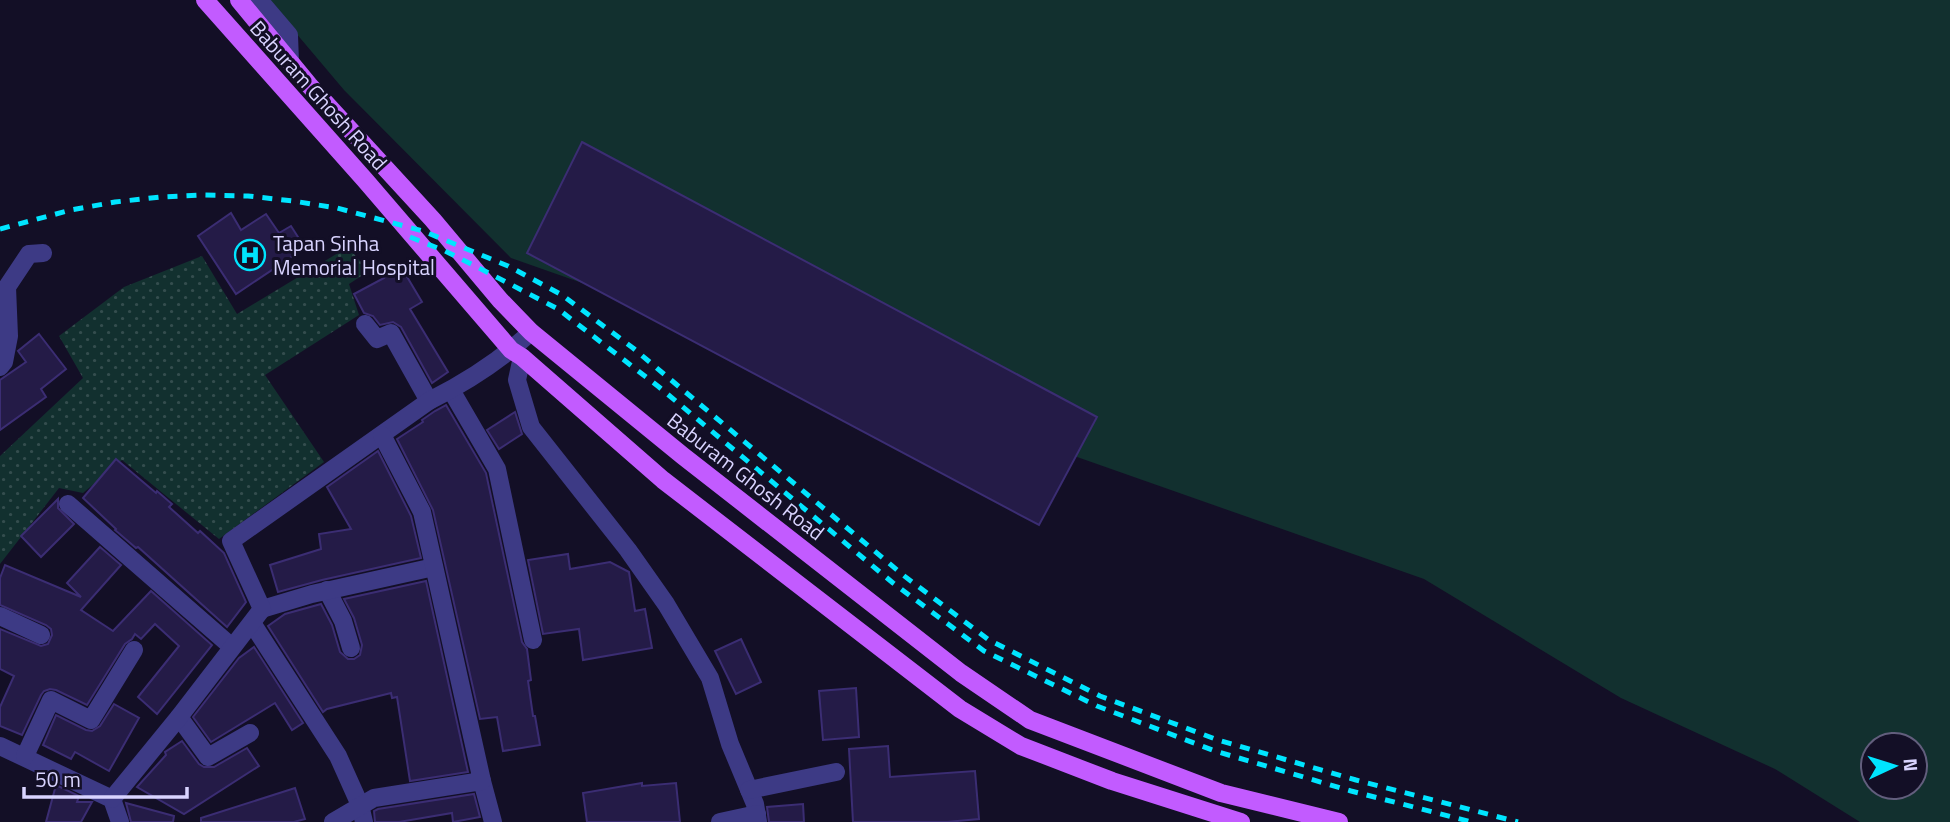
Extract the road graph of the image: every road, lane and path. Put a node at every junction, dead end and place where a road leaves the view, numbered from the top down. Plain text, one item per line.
1 (205, 0) edge
2 (239, 0) edge
3 (260, 0) edge
4 (290, 62) junction
5 (43, 253) dead end
6 (365, 324) dead end
7 (531, 332) junction
8 (517, 354) junction
9 (0, 367) edge
10 (451, 390) junction
11 (429, 401) junction
12 (382, 435) junction
13 (68, 504) dead end
14 (434, 567) junction
15 (327, 590) junction
16 (0, 616) edge
17 (257, 616) junction
18 (41, 635) dead end
19 (533, 640) dead end
20 (232, 647) junction
21 (351, 648) dead end
22 (134, 650) dead end
23 (179, 717) junction
24 (250, 733) dead end
25 (0, 746) edge
26 (25, 756) junction
27 (836, 772) dead end
28 (482, 781) junction
29 (749, 790) junction
30 (112, 799) junction
31 (362, 814) edge
32 (757, 818) edge
33 (120, 822) edge
34 (333, 822) edge
35 (493, 822) edge
36 (720, 822) edge
37 (1241, 822) edge
38 (1339, 822) edge

1 - 8 main road, Baburam Ghosh Road
2 - 4 main road, Baburam Ghosh Road
3 - 4 street
4 - 7 main road, Baburam Ghosh Road
5 - 9 street
6 - 11 street
7 - 8 street
7 - 38 main road, Baburam Ghosh Road
8 - 10 street
8 - 29 street
8 - 37 main road, Baburam Ghosh Road
10 - 11 street
10 - 19 street
11 - 12 street
12 - 14 street
12 - 17 street
13 - 20 street
14 - 15 street
14 - 28 street
15 - 17 street
15 - 21 street
16 - 18 street
17 - 20 street
17 - 31 street
20 - 23 street
22 - 26 street
23 - 24 street
23 - 30 street
25 - 26 street
26 - 30 street
27 - 29 street
28 - 31 street
28 - 35 street
29 - 32 street
30 - 33 street
31 - 34 street
32 - 36 street

